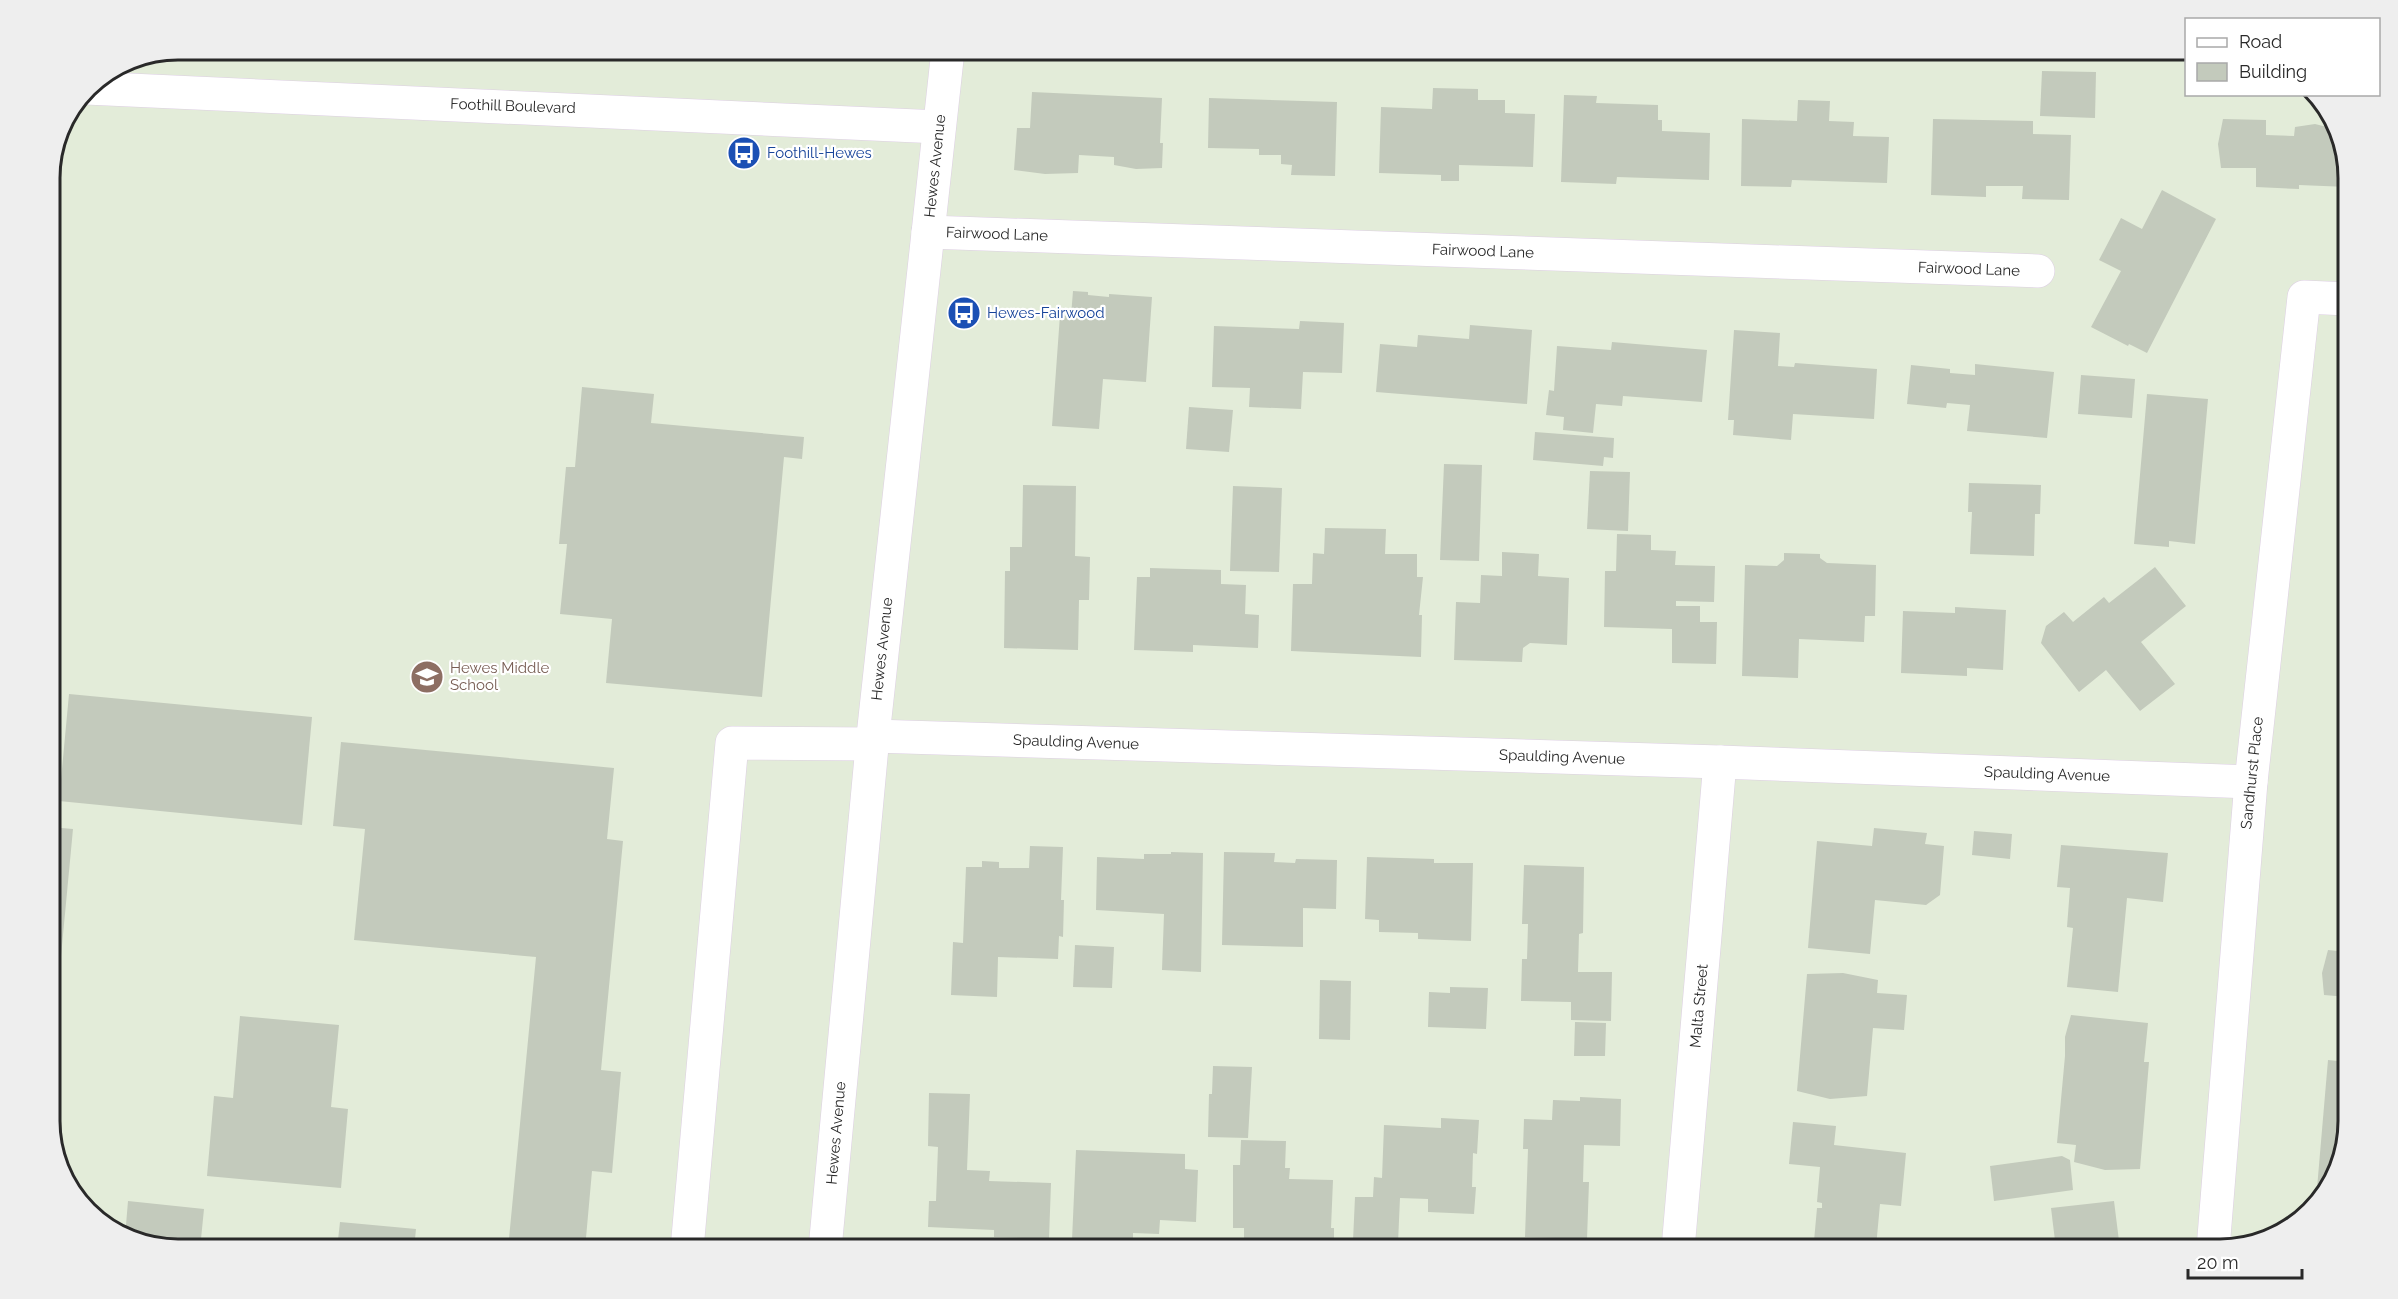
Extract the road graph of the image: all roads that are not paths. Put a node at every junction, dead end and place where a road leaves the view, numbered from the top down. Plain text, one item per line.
1 (947, 60) edge
2 (101, 89) edge
3 (939, 127) junction
4 (928, 232) junction
5 (2038, 271) dead end
6 (2338, 298) edge
7 (873, 740) junction
8 (1720, 762) junction
9 (2251, 782) junction
10 (688, 1239) edge
11 (826, 1239) edge
12 (1679, 1239) edge
13 (2214, 1239) edge

1 - 3 street, Hewes Avenue
2 - 3 street, Foothill Boulevard
3 - 4 street, Hewes Avenue
4 - 5 street, Fairwood Lane
4 - 7 street, Hewes Avenue
6 - 9 street, Sandhurst Place
7 - 8 street, Spaulding Avenue
7 - 10 street, Spaulding Avenue
7 - 11 street, Hewes Avenue
8 - 9 street, Spaulding Avenue
8 - 12 street, Malta Street
9 - 13 street, Sandhurst Place

